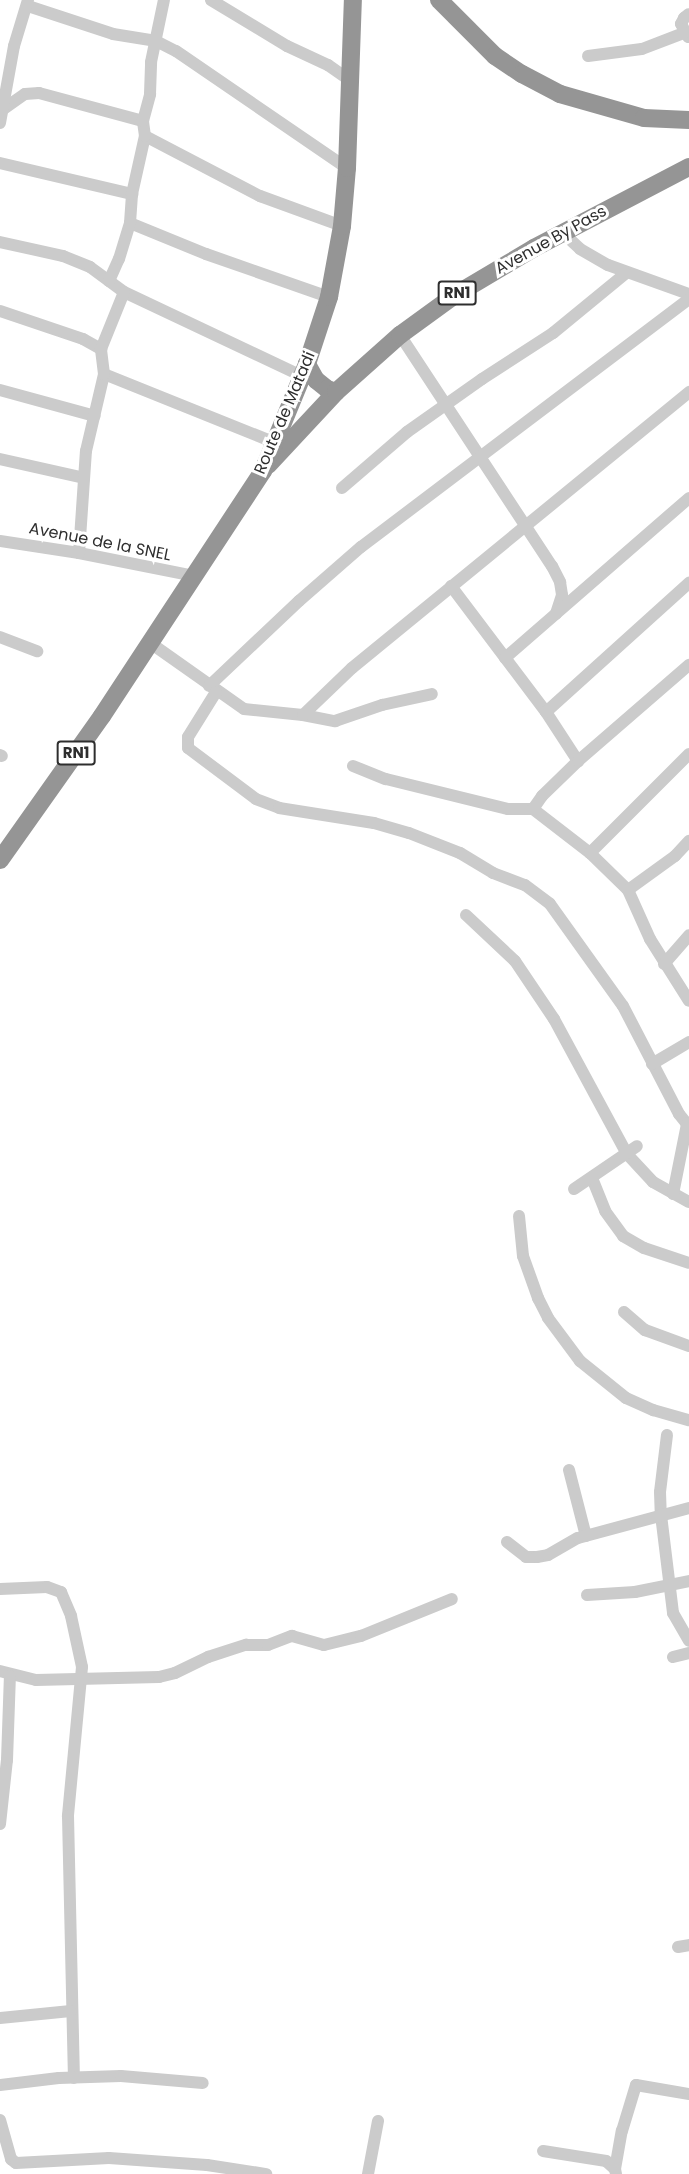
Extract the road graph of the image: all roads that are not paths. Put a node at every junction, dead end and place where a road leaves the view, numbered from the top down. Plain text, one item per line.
1 (164, 0) edge
2 (211, 0) edge
3 (439, 0) edge
4 (349, 2) edge
5 (28, 3) edge
6 (689, 14) edge
7 (685, 33) edge
8 (156, 41) junction
9 (645, 42) dead end
10 (0, 43) edge
11 (14, 46) junction
12 (588, 56) dead end
13 (351, 81) junction
14 (1, 117) edge
15 (143, 121) junction
16 (688, 122) edge
17 (145, 136) junction
18 (0, 164) edge
19 (689, 167) edge
20 (347, 168) junction
21 (132, 194) junction
22 (130, 223) junction
23 (342, 226) junction
24 (562, 233) junction
25 (0, 242) edge
26 (627, 273) junction
27 (109, 281) junction
28 (124, 292) junction
29 (689, 294) edge
30 (329, 297) junction
31 (689, 298) edge
32 (0, 311) edge
33 (400, 335) junction
34 (101, 350) junction
35 (304, 370) junction
36 (104, 374) junction
37 (0, 390) edge
38 (336, 392) junction
39 (689, 392) edge
40 (446, 405) junction
41 (95, 416) junction
42 (273, 442) junction
43 (480, 456) junction
44 (0, 459) edge
45 (263, 471) junction
46 (84, 478) junction
47 (342, 488) dead end
48 (689, 498) edge
49 (526, 526) junction
50 (0, 541) edge
51 (79, 553) junction
52 (194, 576) junction
53 (689, 583) edge
54 (451, 586) junction
55 (556, 614) junction
56 (0, 637) edge
57 (148, 642) junction
58 (37, 651) dead end
59 (505, 658) junction
60 (689, 665) edge
61 (213, 689) junction
62 (432, 694) dead end
63 (546, 712) junction
64 (303, 715) junction
65 (689, 754) edge
66 (578, 761) junction
67 (353, 766) dead end
68 (533, 809) junction
69 (689, 841) edge
70 (590, 853) junction
71 (0, 860) edge
72 (628, 890) junction
73 (466, 915) dead end
74 (689, 935) edge
75 (664, 964) junction
76 (689, 1001) edge
77 (689, 1042) edge
78 (652, 1064) junction
79 (688, 1124) edge
80 (637, 1146) dead end
81 (627, 1154) junction
82 (592, 1178) junction
83 (574, 1190) dead end
84 (673, 1194) junction
85 (689, 1202) edge
86 (519, 1216) dead end
87 (689, 1263) edge
88 (624, 1312) dead end
89 (689, 1346) edge
90 (689, 1420) edge
91 (667, 1435) dead end
92 (568, 1470) dead end
93 (689, 1508) edge
94 (661, 1515) junction
95 (586, 1536) junction
96 (507, 1542) dead end
97 (689, 1581) edge
98 (669, 1585) junction
99 (0, 1589) edge
100 (587, 1595) dead end
101 (452, 1599) dead end
102 (689, 1641) edge
103 (689, 1653) edge
104 (673, 1656) dead end
105 (5, 1674) edge
106 (82, 1680) junction
107 (0, 1824) edge
108 (71, 2011) junction
109 (0, 2018) edge
110 (74, 2078) junction
111 (203, 2083) dead end
112 (0, 2085) edge
113 (689, 2094) edge
114 (0, 2120) edge
115 (378, 2121) dead end
116 (543, 2151) dead end
117 (616, 2172) edge
118 (266, 2174) edge
119 (368, 2174) edge

1 - 8 street
2 - 13 street
3 - 16 highway
4 - 13 highway, Route de Matadi
5 - 8 street
5 - 11 street
6 - 7 street
7 - 9 street
7 - 12 street
8 - 15 street
8 - 20 street
10 - 11 street
11 - 14 street
13 - 20 highway, Route de Matadi
14 - 15 street
15 - 17 street
17 - 21 street
17 - 23 street
18 - 21 street
19 - 24 highway, Avenue By Pass / RN1
20 - 23 highway, Route de Matadi
21 - 22 street
22 - 27 street
22 - 30 street
23 - 30 highway, Route de Matadi
24 - 26 street
24 - 33 highway, Avenue By Pass / RN1
25 - 27 street
26 - 29 street
26 - 40 street
27 - 28 street
28 - 34 street
28 - 35 street
30 - 35 highway, Route de Matadi
31 - 43 street
32 - 34 street
33 - 38 highway, Avenue By Pass / RN1
33 - 40 street
34 - 36 street
35 - 38 highway
35 - 42 highway, Route de Matadi
36 - 41 street
36 - 42 street
37 - 41 street
38 - 45 highway, Avenue By Pass / RN1
39 - 49 street
40 - 43 street
40 - 47 street
41 - 46 street
42 - 45 highway, Route de Matadi
43 - 49 street
43 - 61 street
44 - 46 street
45 - 52 highway, Route de Matadi / RN1
46 - 51 street
48 - 55 street
49 - 54 street
49 - 55 street
50 - 51 street, Avenue de la SNEL
51 - 52 street, Avenue de la SNEL
52 - 57 highway, Route de Matadi / RN1
53 - 63 street
54 - 59 street
54 - 64 street
55 - 59 street
56 - 58 street
57 - 61 street
57 - 71 highway, Route de Matadi / RN1
59 - 63 street
60 - 66 street
61 - 64 street
61 - 78 street
62 - 64 street
63 - 66 street
65 - 70 street
66 - 68 street
67 - 68 street
68 - 70 street
69 - 72 street
70 - 72 street
72 - 75 street
73 - 81 street
74 - 75 street
75 - 76 street
77 - 78 street
78 - 79 street
79 - 84 street
80 - 81 street
81 - 82 street
81 - 84 street
82 - 83 street
82 - 87 street
84 - 85 street
86 - 90 street
88 - 89 street
91 - 94 street
92 - 95 street
93 - 94 street
94 - 95 street
94 - 98 street
95 - 96 street
97 - 98 street
98 - 100 street
98 - 102 street
99 - 106 street
101 - 106 street
103 - 104 street
105 - 106 street
105 - 107 street
106 - 108 street
108 - 109 street
108 - 110 street
110 - 111 street
110 - 112 street
113 - 117 street
114 - 118 street
115 - 119 street
116 - 117 street

